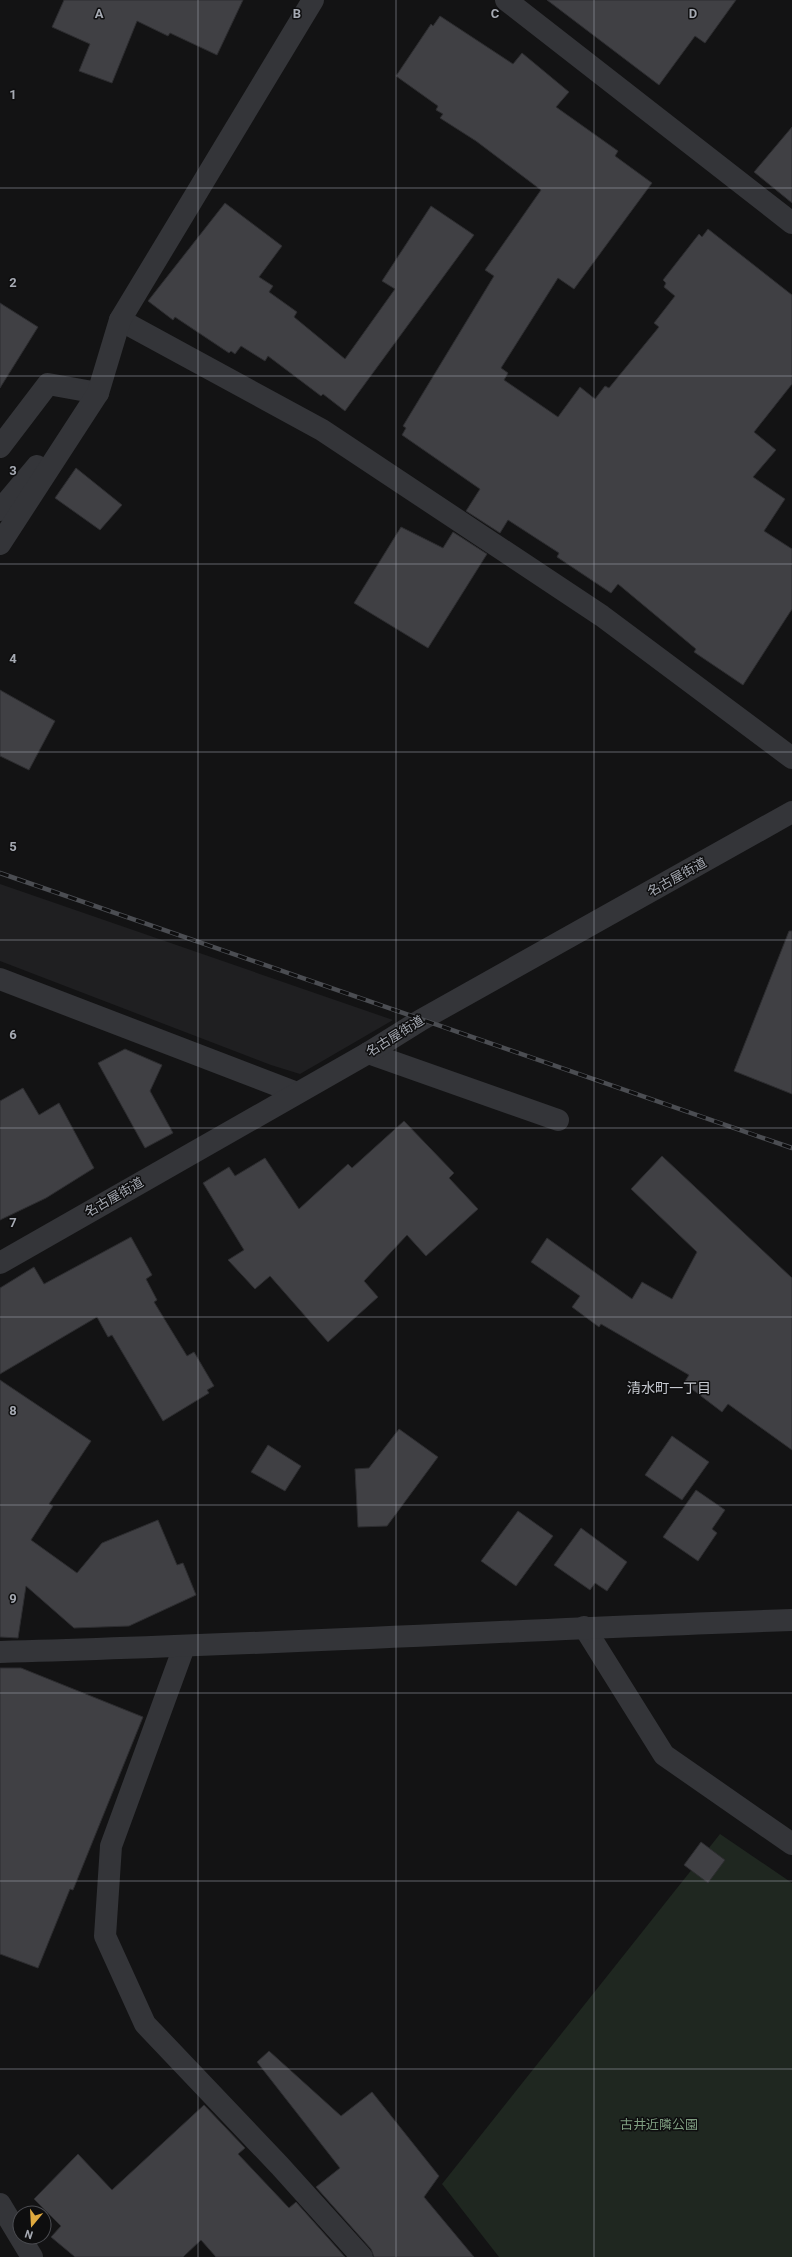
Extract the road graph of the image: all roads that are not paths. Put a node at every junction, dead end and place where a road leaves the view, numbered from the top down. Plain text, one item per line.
1 (314, 0) edge
2 (506, 0) edge
3 (792, 223) edge
4 (120, 320) junction
5 (98, 393) junction
6 (0, 447) edge
7 (0, 510) edge
8 (0, 544) edge
9 (792, 758) edge
10 (792, 812) edge
11 (0, 979) edge
12 (368, 1053) junction
13 (297, 1094) junction
14 (558, 1120) dead end
15 (0, 1263) edge
16 (792, 1620) edge
17 (584, 1627) junction
18 (184, 1647) junction
19 (0, 1652) edge
20 (792, 1844) edge
21 (0, 2204) edge
22 (32, 2257) edge
23 (362, 2257) edge

1 - 4 street
2 - 3 street
4 - 5 street
4 - 9 street
5 - 6 street
5 - 7 street
5 - 8 street
10 - 12 street, 名古屋街道
11 - 13 street
12 - 13 street, 名古屋街道
12 - 14 street
13 - 15 street, 名古屋街道
16 - 17 street
17 - 18 street
17 - 20 street
18 - 19 street
18 - 23 street
21 - 22 street

